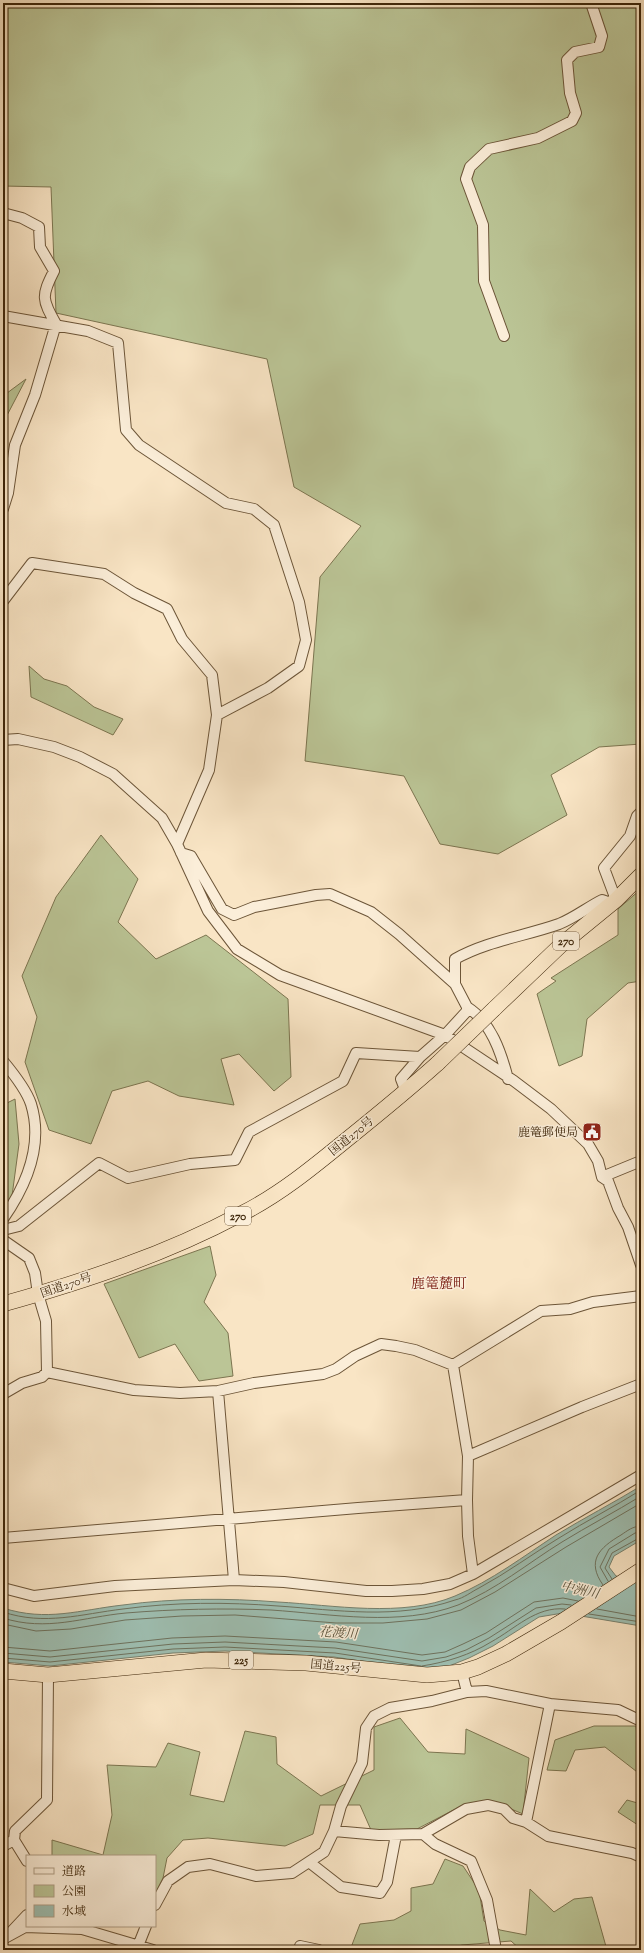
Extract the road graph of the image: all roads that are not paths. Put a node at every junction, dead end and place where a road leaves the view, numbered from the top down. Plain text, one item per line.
1 (591, 3) edge
2 (3, 214) edge
3 (3, 316) edge
4 (56, 324) junction
5 (504, 336) dead end
6 (3, 509) edge
7 (3, 601) edge
8 (217, 715) junction
9 (3, 740) edge
10 (641, 812) edge
11 (179, 849) junction
12 (641, 875) edge
13 (613, 902) junction
14 (456, 984) junction
15 (468, 1007) junction
16 (446, 1035) junction
17 (420, 1057) junction
18 (3, 1061) edge
19 (508, 1079) junction
20 (406, 1092) junction
21 (641, 1161) edge
22 (602, 1177) junction
23 (3, 1219) edge
24 (3, 1230) edge
25 (3, 1240) edge
26 (641, 1265) edge
27 (38, 1294) junction
28 (641, 1296) edge
29 (3, 1304) edge
30 (453, 1365) junction
31 (47, 1372) junction
32 (641, 1384) edge
33 (218, 1390) junction
34 (3, 1394) edge
35 (468, 1456) junction
36 (641, 1475) edge
37 (467, 1500) junction
38 (230, 1519) junction
39 (3, 1538) edge
40 (636, 1573) edge
41 (473, 1574) junction
42 (234, 1580) junction
43 (3, 1588) edge
44 (3, 1671) edge
45 (462, 1672) junction
46 (48, 1675) junction
47 (467, 1692) junction
48 (550, 1704) junction
49 (641, 1721) edge
50 (526, 1822) junction
51 (334, 1830) junction
52 (423, 1834) junction
53 (396, 1835) junction
54 (14, 1840) junction
55 (3, 1846) edge
56 (641, 1857) edge
57 (26, 1859) edge
58 (309, 1862) junction
59 (156, 1903) edge
60 (26, 1916) edge
61 (146, 1927) edge
62 (4, 1938) edge
63 (138, 1946) junction
64 (300, 1946) dead end
65 (153, 1950) edge
66 (319, 1950) edge
67 (496, 1950) edge

1 - 5 street
2 - 4 street
3 - 4 street
4 - 6 street
4 - 8 street
7 - 8 street
8 - 11 street
9 - 11 street
10 - 13 street
11 - 14 street
11 - 16 street
12 - 13 highway, 国道270号 / 270
13 - 14 street
13 - 20 highway, 国道270号 / 270, bridge
14 - 15 street
15 - 16 street
15 - 19 street
16 - 17 street
16 - 19 street
17 - 20 street
17 - 24 street
18 - 23 street
19 - 22 street
20 - 27 highway, 国道270号 / 270
21 - 22 street
22 - 26 street
25 - 27 street
27 - 29 highway, 国道270号 / 270
27 - 31 street
28 - 30 street
30 - 33 street
30 - 35 street
31 - 33 street
31 - 34 street
32 - 35 street
33 - 38 street
35 - 37 street
36 - 41 street
37 - 38 street
37 - 41 street
38 - 39 street
38 - 42 street
40 - 45 highway, 国道225号 / 225
41 - 42 street
42 - 43 street
44 - 46 highway, 国道225号 / 225
45 - 46 highway, 国道225号 / 225
45 - 47 street
46 - 54 street
47 - 48 street
47 - 51 street
48 - 49 street
48 - 50 street
50 - 52 street
50 - 56 street
51 - 53 street
51 - 58 street
52 - 53 street
52 - 67 street
53 - 58 street
54 - 55 street
54 - 57 street
58 - 59 street
60 - 62 street
61 - 63 street
62 - 63 street
63 - 65 street
64 - 66 street

